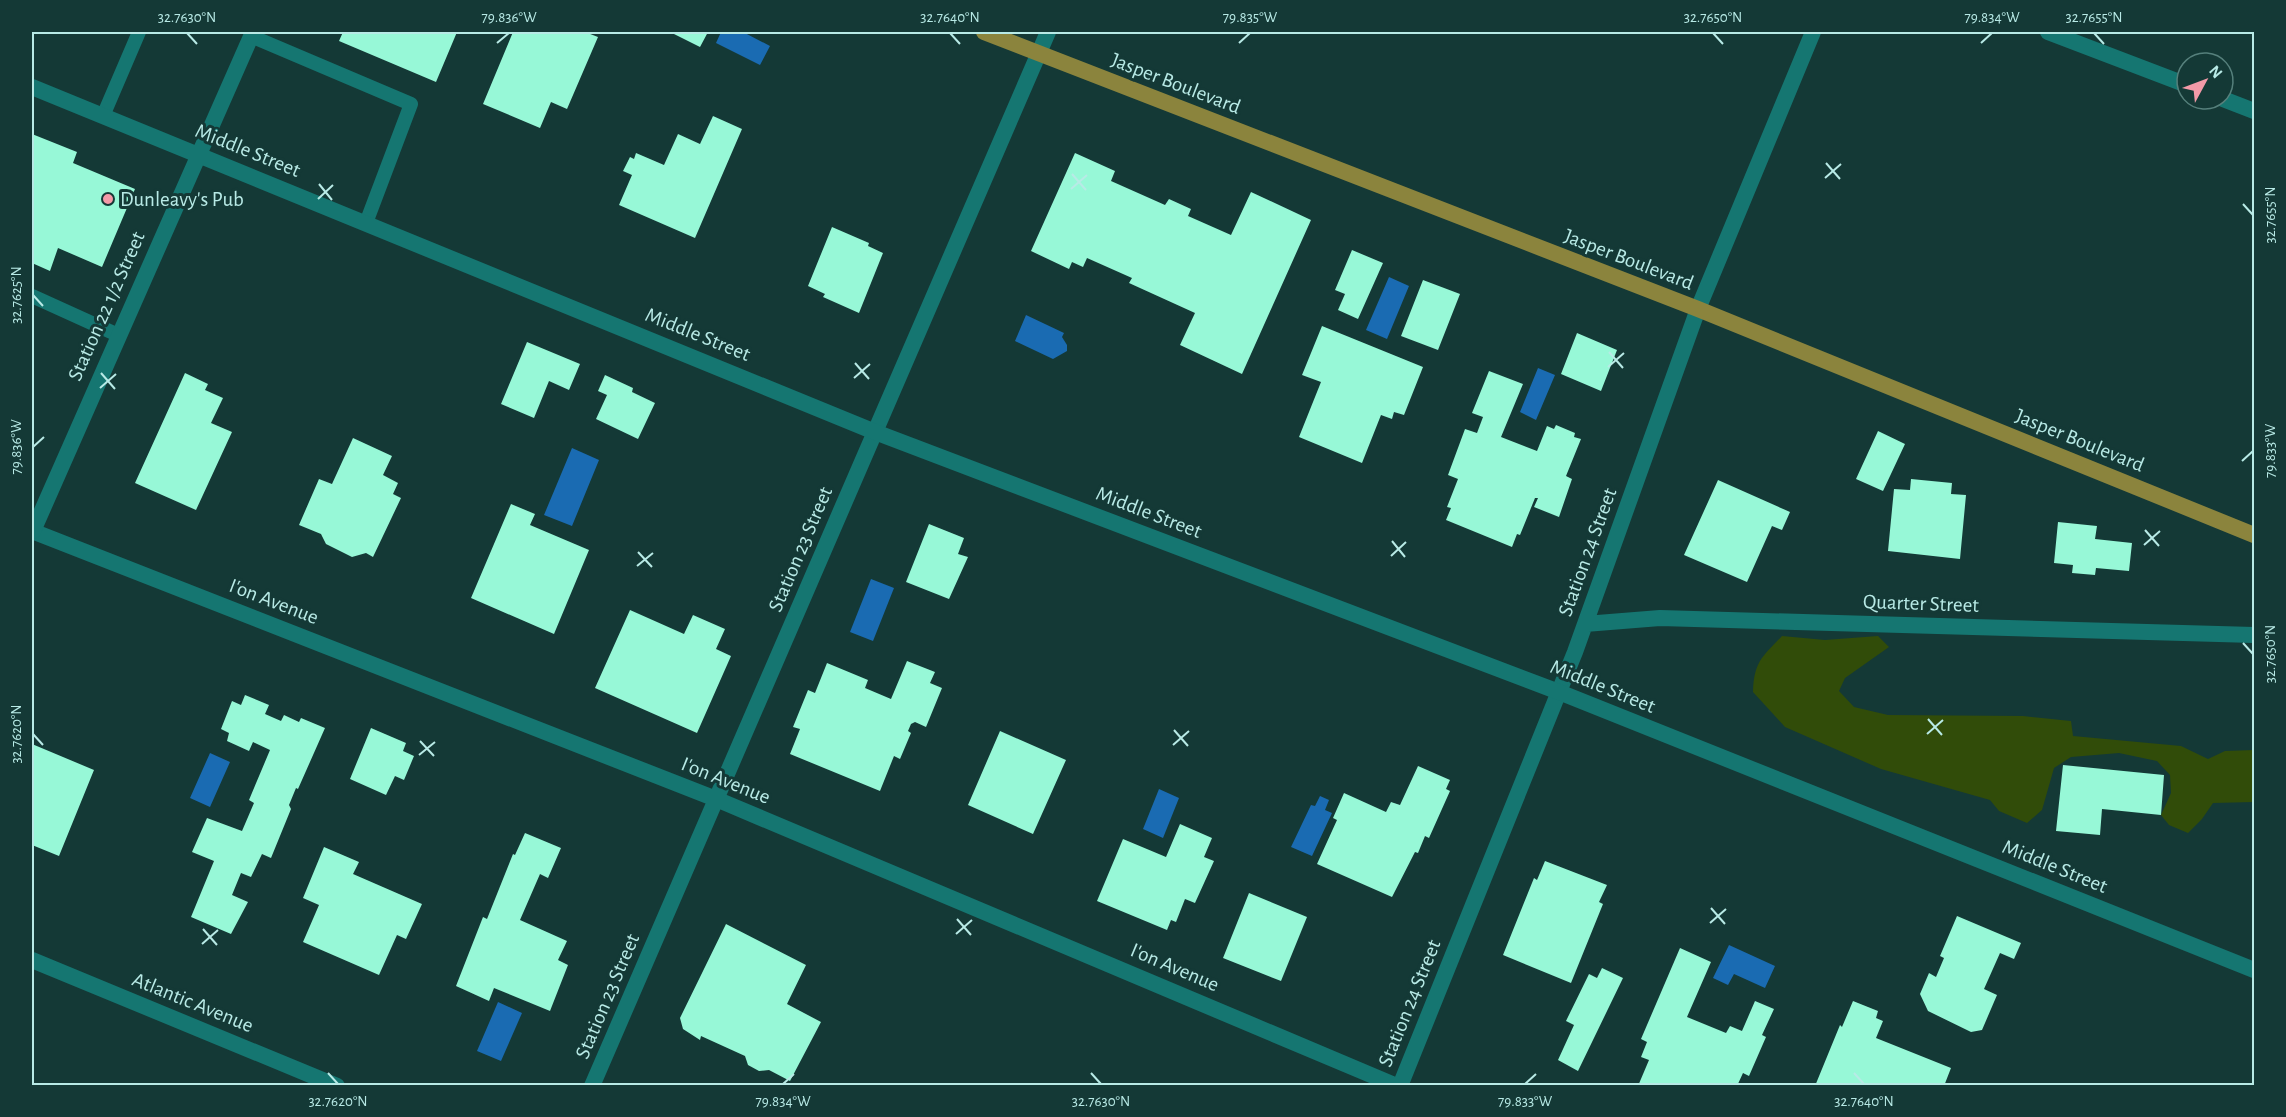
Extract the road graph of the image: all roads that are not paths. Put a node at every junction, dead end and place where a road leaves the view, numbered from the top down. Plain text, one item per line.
1 (139, 32) edge
2 (984, 32) edge
3 (1048, 32) edge
4 (1813, 32) edge
5 (2048, 32) edge
6 (252, 34) edge
7 (1039, 54) junction
8 (2175, 80) edge
9 (32, 87) edge
10 (2235, 104) edge
11 (2254, 111) edge
12 (103, 116) junction
13 (199, 154) junction
14 (366, 223) junction
15 (32, 296) edge
16 (1698, 309) junction
17 (118, 335) junction
18 (875, 432) junction
19 (32, 532) edge
20 (2254, 535) edge
21 (1586, 624) junction
22 (2254, 635) edge
23 (1559, 692) junction
24 (716, 799) junction
25 (32, 960) edge
26 (2254, 970) edge
27 (337, 1086) edge
28 (592, 1086) edge
29 (1399, 1086) edge

1 - 12 lane
2 - 7 main road, Jasper Boulevard
3 - 7 street, Station 23 Street
4 - 16 street, Station 24 Street
5 - 8 street
6 - 13 street, Station 22 1/2 Street
6 - 14 lane
7 - 16 main road, Jasper Boulevard
7 - 18 street, Station 23 Street
9 - 12 street, Middle Street
10 - 11 street
12 - 13 street, Middle Street
13 - 14 street, Middle Street
13 - 17 street, Station 22 1/2 Street
14 - 18 street, Middle Street
15 - 17 lane
16 - 20 main road, Jasper Boulevard
16 - 21 street, Station 24 Street
17 - 19 street, Station 22 1/2 Street
18 - 23 street, Middle Street
18 - 24 street, Station 23 Street
19 - 24 street, I'on Avenue
21 - 22 street, Quarter Street
21 - 23 street, Station 24 Street
23 - 26 street, Middle Street
23 - 29 street, Station 24 Street
24 - 28 street, Station 23 Street
24 - 29 street, I'on Avenue
25 - 27 street, Atlantic Avenue

